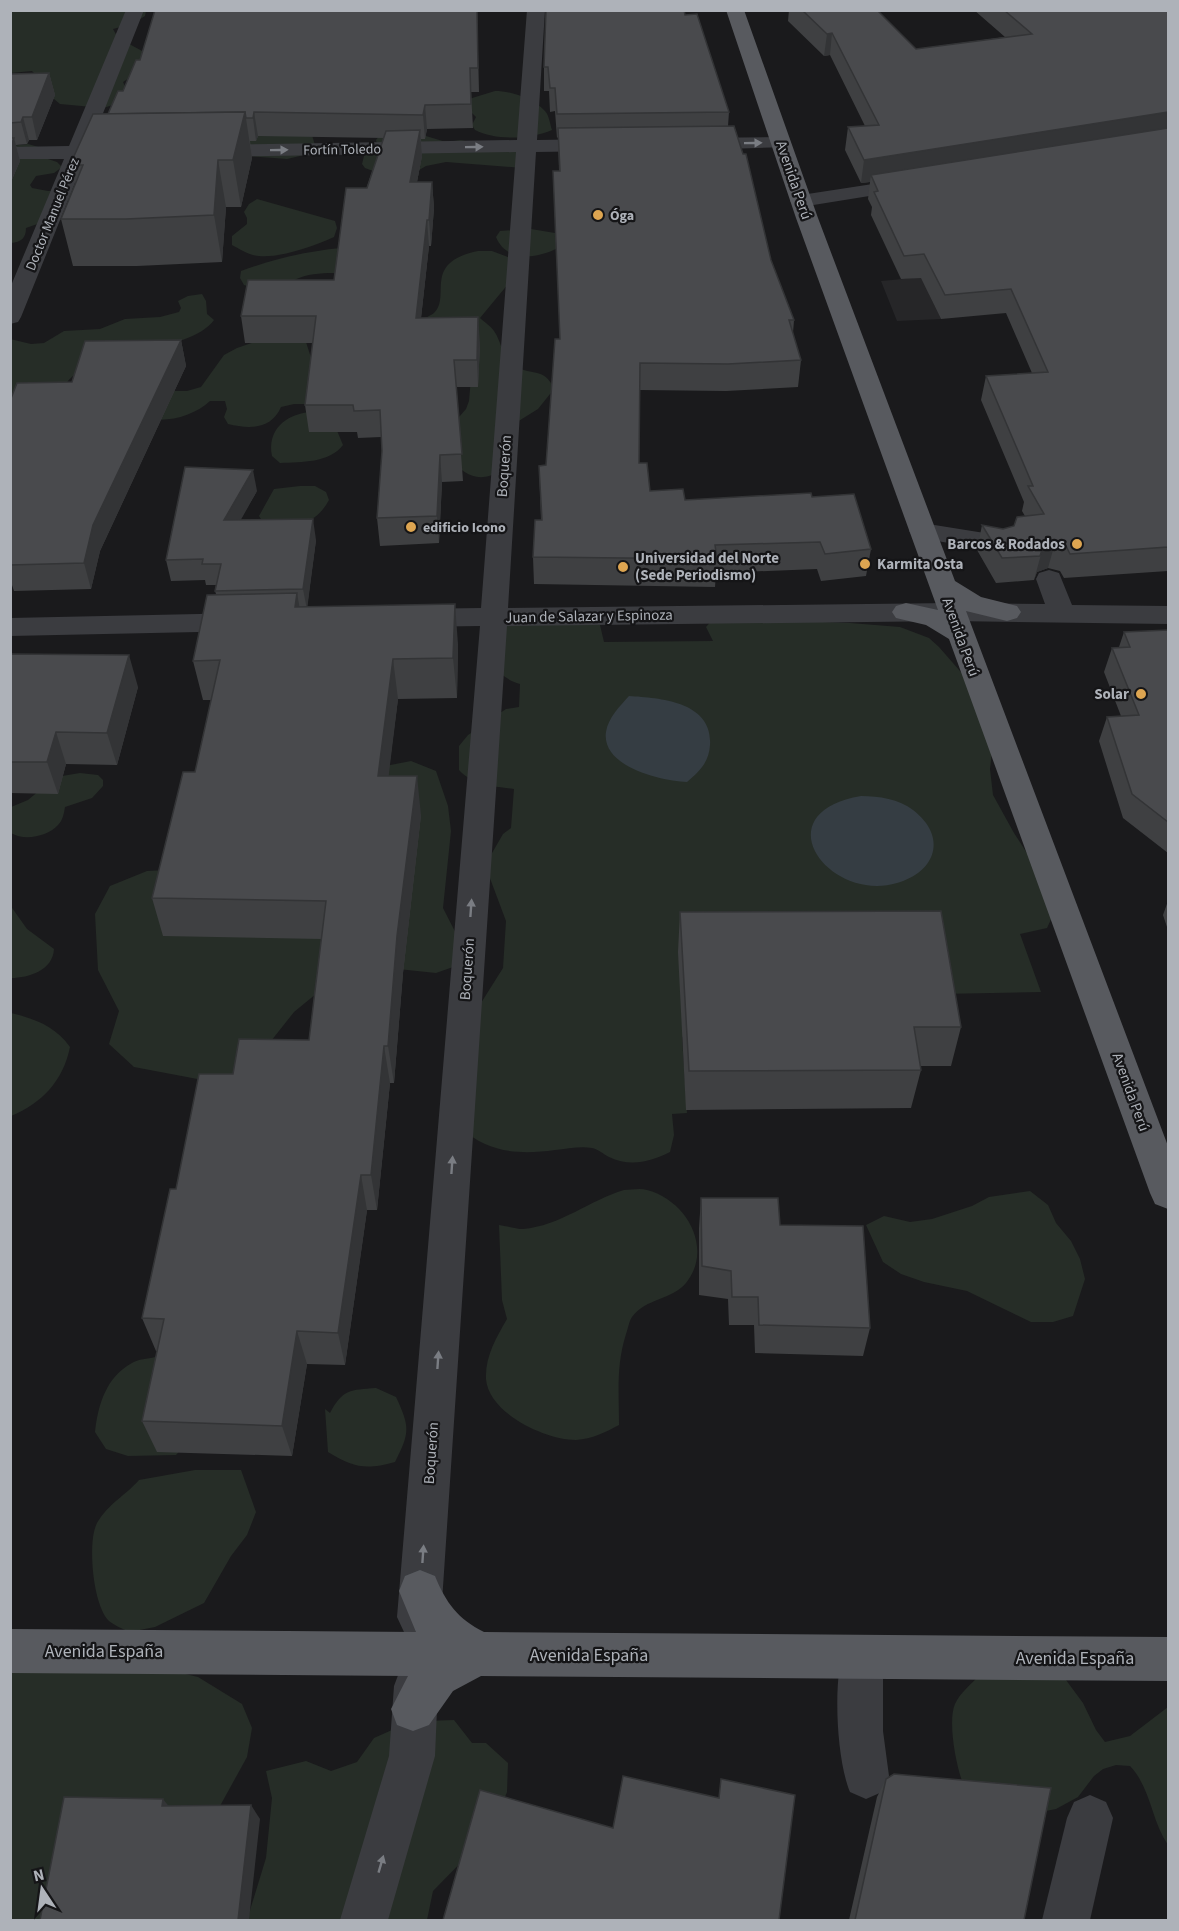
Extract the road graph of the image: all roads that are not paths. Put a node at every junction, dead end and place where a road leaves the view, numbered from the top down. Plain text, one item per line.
1 (135, 10) edge
2 (536, 10) edge
3 (735, 10) edge
4 (781, 143) junction
5 (681, 144) edge
6 (621, 145) edge
7 (526, 146) junction
8 (185, 151) edge
9 (137, 152) edge
10 (10, 153) edge
11 (77, 153) junction
12 (927, 181) edge
13 (801, 201) junction
14 (10, 317) edge
15 (922, 531) junction
16 (997, 543) edge
17 (1049, 579) dead end
18 (941, 583) junction
19 (906, 612) junction
20 (1007, 612) junction
21 (1062, 614) junction
22 (1168, 615) edge
23 (494, 618) junction
24 (389, 619) edge
25 (271, 621) edge
26 (957, 624) junction
27 (10, 627) edge
28 (1168, 1193) edge
29 (420, 1591) junction
30 (10, 1651) edge
31 (419, 1654) junction
32 (482, 1654) junction
33 (861, 1657) junction
34 (1168, 1659) edge
35 (413, 1709) junction
36 (866, 1776) dead end
37 (1090, 1818) dead end
38 (364, 1920) edge
39 (1066, 1920) edge

1 - 11 street, Doctor Manuel Pérez
2 - 7 street, Boquerón
3 - 4 main road, Avenida Perú
5 -> 4 street
4 - 13 main road, Avenida Perú
6 - 7 street, Fortín Toledo
8 -> 7 street, Fortín Toledo
7 - 23 street, Boquerón
9 - 11 street
10 - 11 street
11 - 14 street, Doctor Manuel Pérez
12 - 13 street
13 - 15 main road, Avenida Perú
15 - 16 street
15 - 18 main road, Avenida Perú
17 - 21 street
18 - 19 main road
18 - 20 main road
18 - 26 main road, Avenida Perú
19 - 23 street, Juan de Salazar y Espinoza
19 - 26 main road
20 - 21 street
20 - 26 street
21 - 22 street
23 - 24 street, Juan de Salazar y Espinoza
29 -> 23 street, Boquerón
25 - 27 street
26 - 28 main road, Avenida Perú
29 - 31 street, Boquerón
29 - 32 main road
30 - 31 main road, Avenida España
31 - 32 main road, Avenida España
31 - 35 street, Boquerón
32 - 33 main road, Avenida España
32 - 35 main road
33 - 34 main road, Avenida España
33 - 36 street
38 -> 35 street, Boquerón
37 - 39 street

